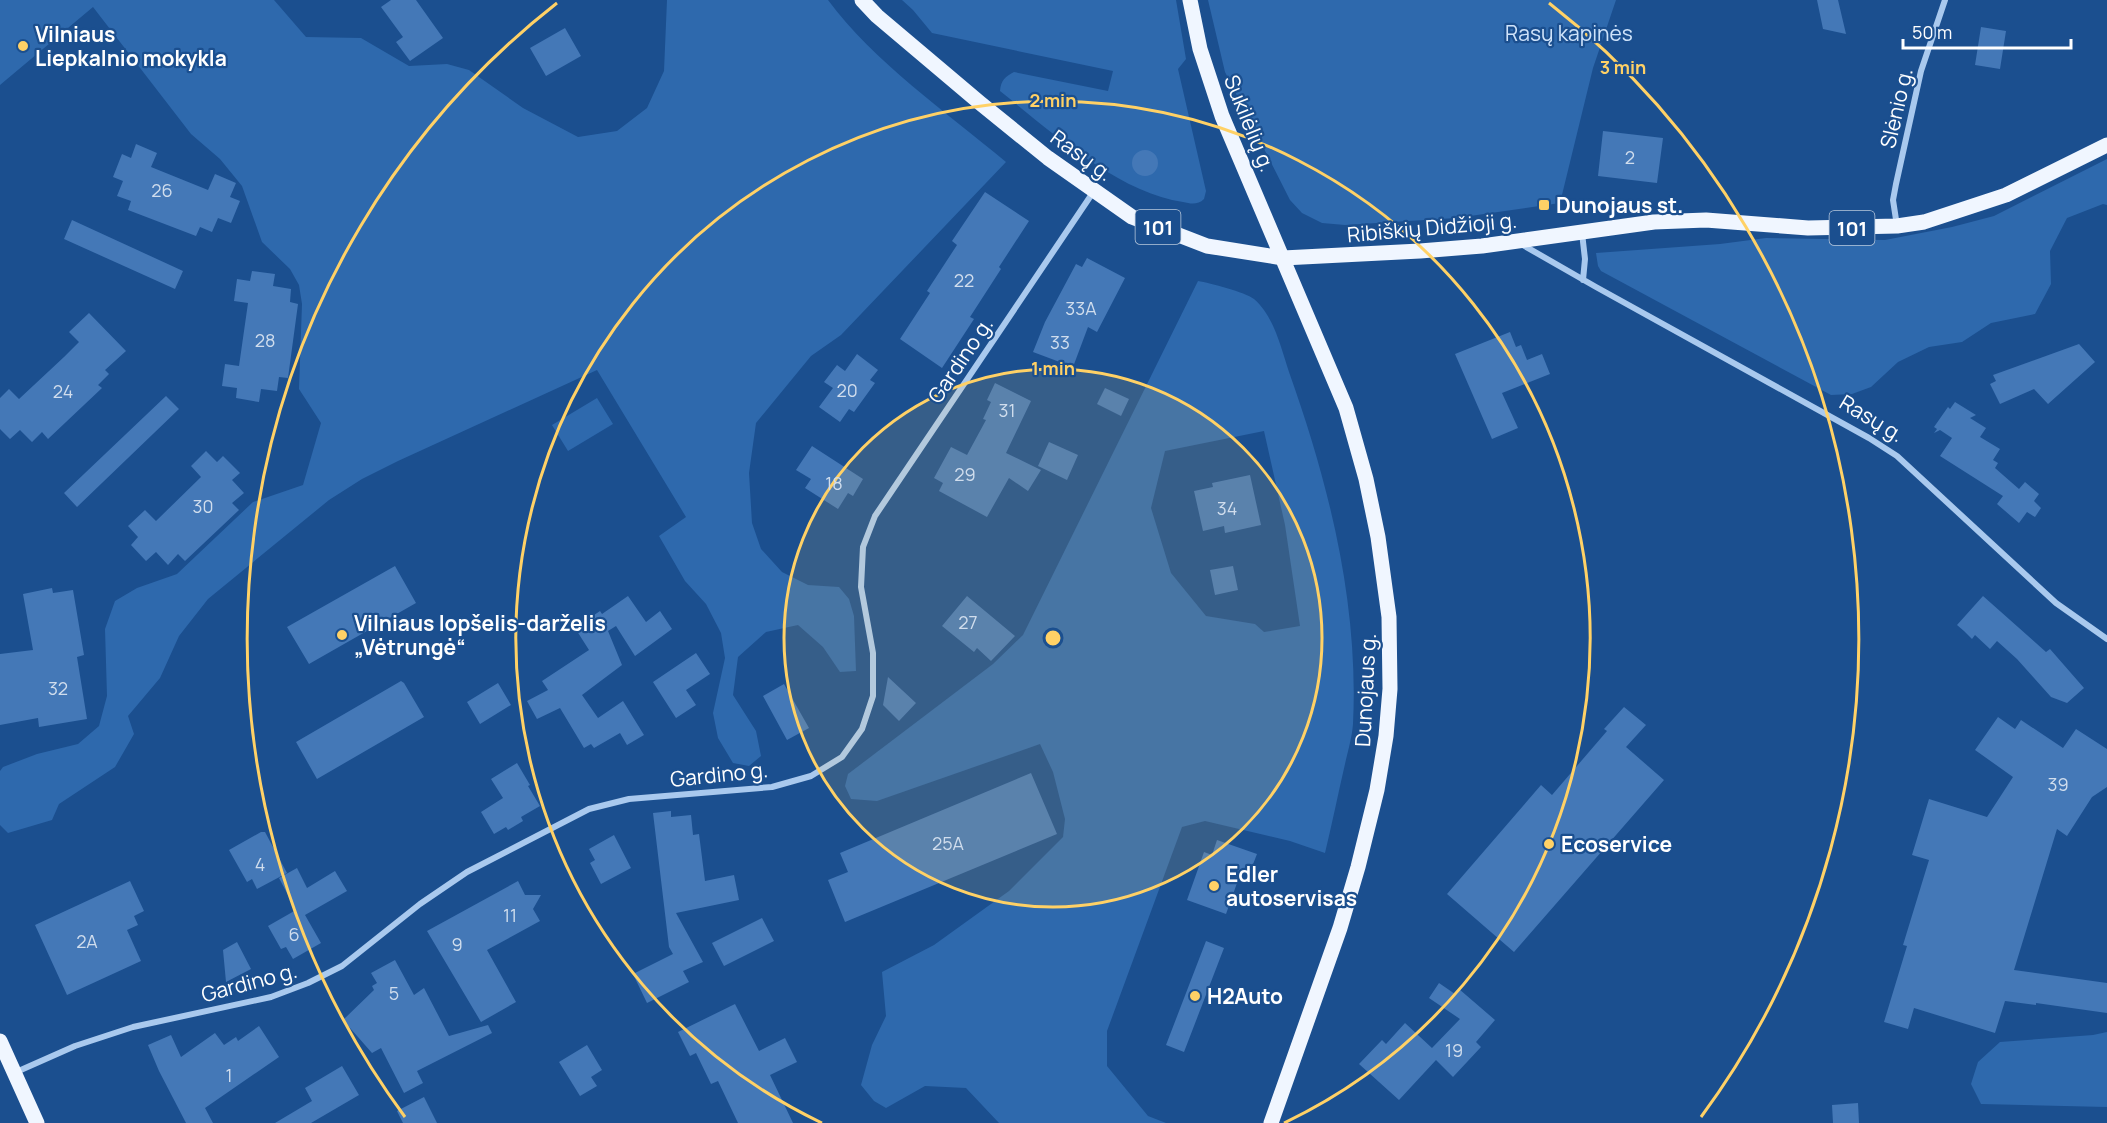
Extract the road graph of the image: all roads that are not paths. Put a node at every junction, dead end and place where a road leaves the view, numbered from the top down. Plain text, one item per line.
1 (862, 0) edge
2 (1190, 0) edge
3 (1945, 0) edge
4 (2107, 145) edge
5 (1094, 190) junction
6 (1897, 226) junction
7 (1582, 232) junction
8 (1516, 241) junction
9 (1283, 258) junction
10 (1583, 280) junction
11 (2107, 639) edge
12 (0, 1041) edge
13 (14, 1073) junction
14 (37, 1123) edge
15 (1271, 1123) edge

1 - 5 main road, Rasų g. / 101
2 - 9 main road, Sukilėlių g.
3 - 6 street, Slėnio g.
4 - 6 main road, Ribiškių Didžioji g. / 101
5 - 9 main road, Rasų g. / 101
5 - 13 street, Gardino g.
6 - 7 main road, Ribiškių Didžioji g. / 101
7 - 8 main road, Ribiškių Didžioji g. / 101
7 - 10 street
8 - 9 main road, Ribiškių Didžioji g. / 101
8 - 10 street, Rasų g.
9 - 15 main road, Dunojaus g.
10 - 11 street, Rasų g.
12 - 13 main road
13 - 14 main road

